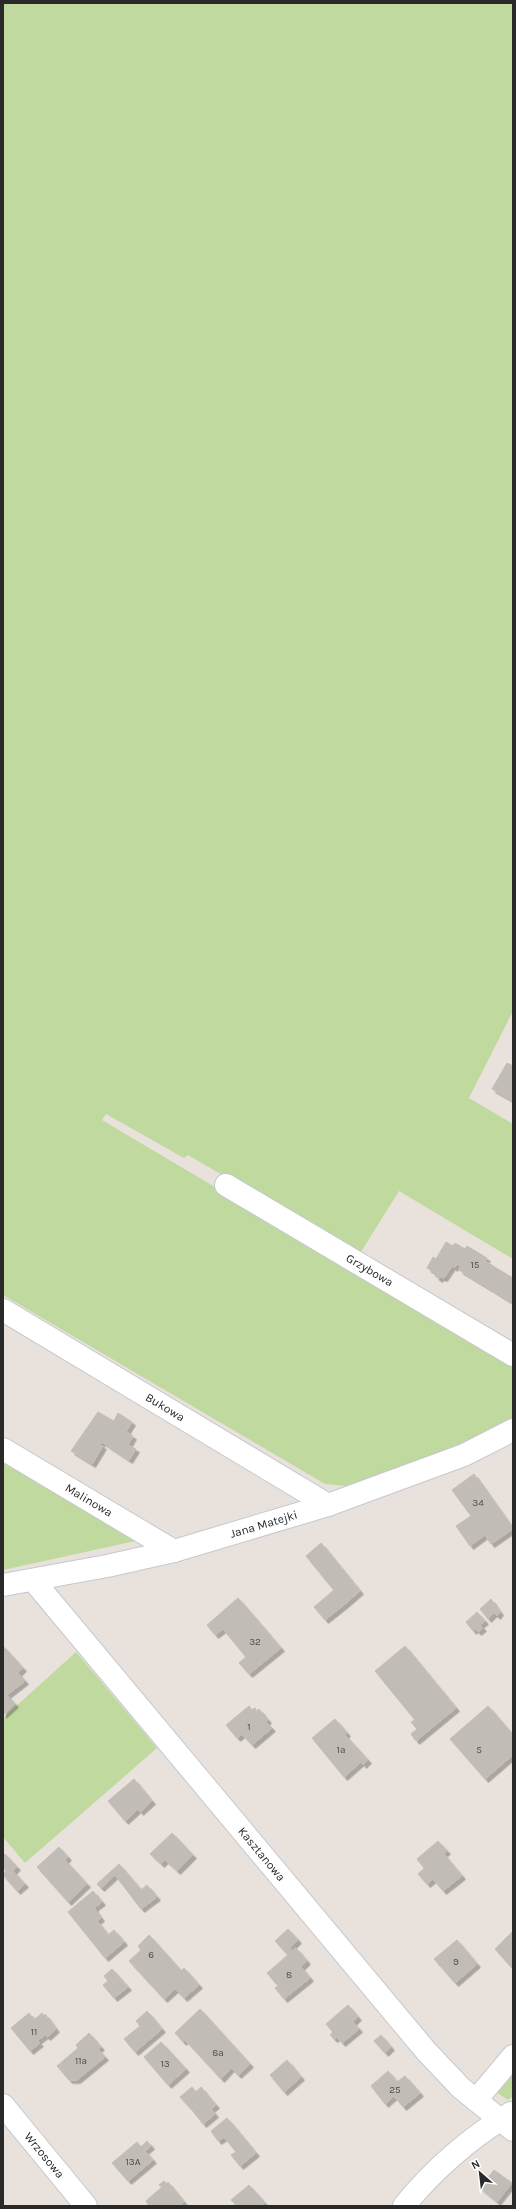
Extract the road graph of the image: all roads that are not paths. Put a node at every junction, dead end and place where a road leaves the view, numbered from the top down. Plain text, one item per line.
1 (226, 1185) dead end
2 (3, 1310) edge
3 (513, 1355) edge
4 (513, 1430) edge
5 (3, 1449) edge
6 (328, 1505) junction
7 (174, 1551) junction
8 (32, 1580) junction
9 (3, 1585) edge
10 (513, 2056) edge
11 (476, 2100) junction
12 (3, 2105) edge
13 (509, 2121) edge
14 (86, 2206) edge
15 (404, 2206) edge

1 - 3 street, Grzybowa
2 - 6 street, Bukowa
4 - 6 street, Jana Matejki
5 - 7 street, Malinowa
6 - 7 street, Jana Matejki
7 - 8 street, Jana Matejki
8 - 9 street, Jana Matejki
8 - 11 street, Kasztanowa
10 - 11 street
11 - 13 street, Kasztanowa
12 - 14 street, Wrzosowa
13 - 15 street

